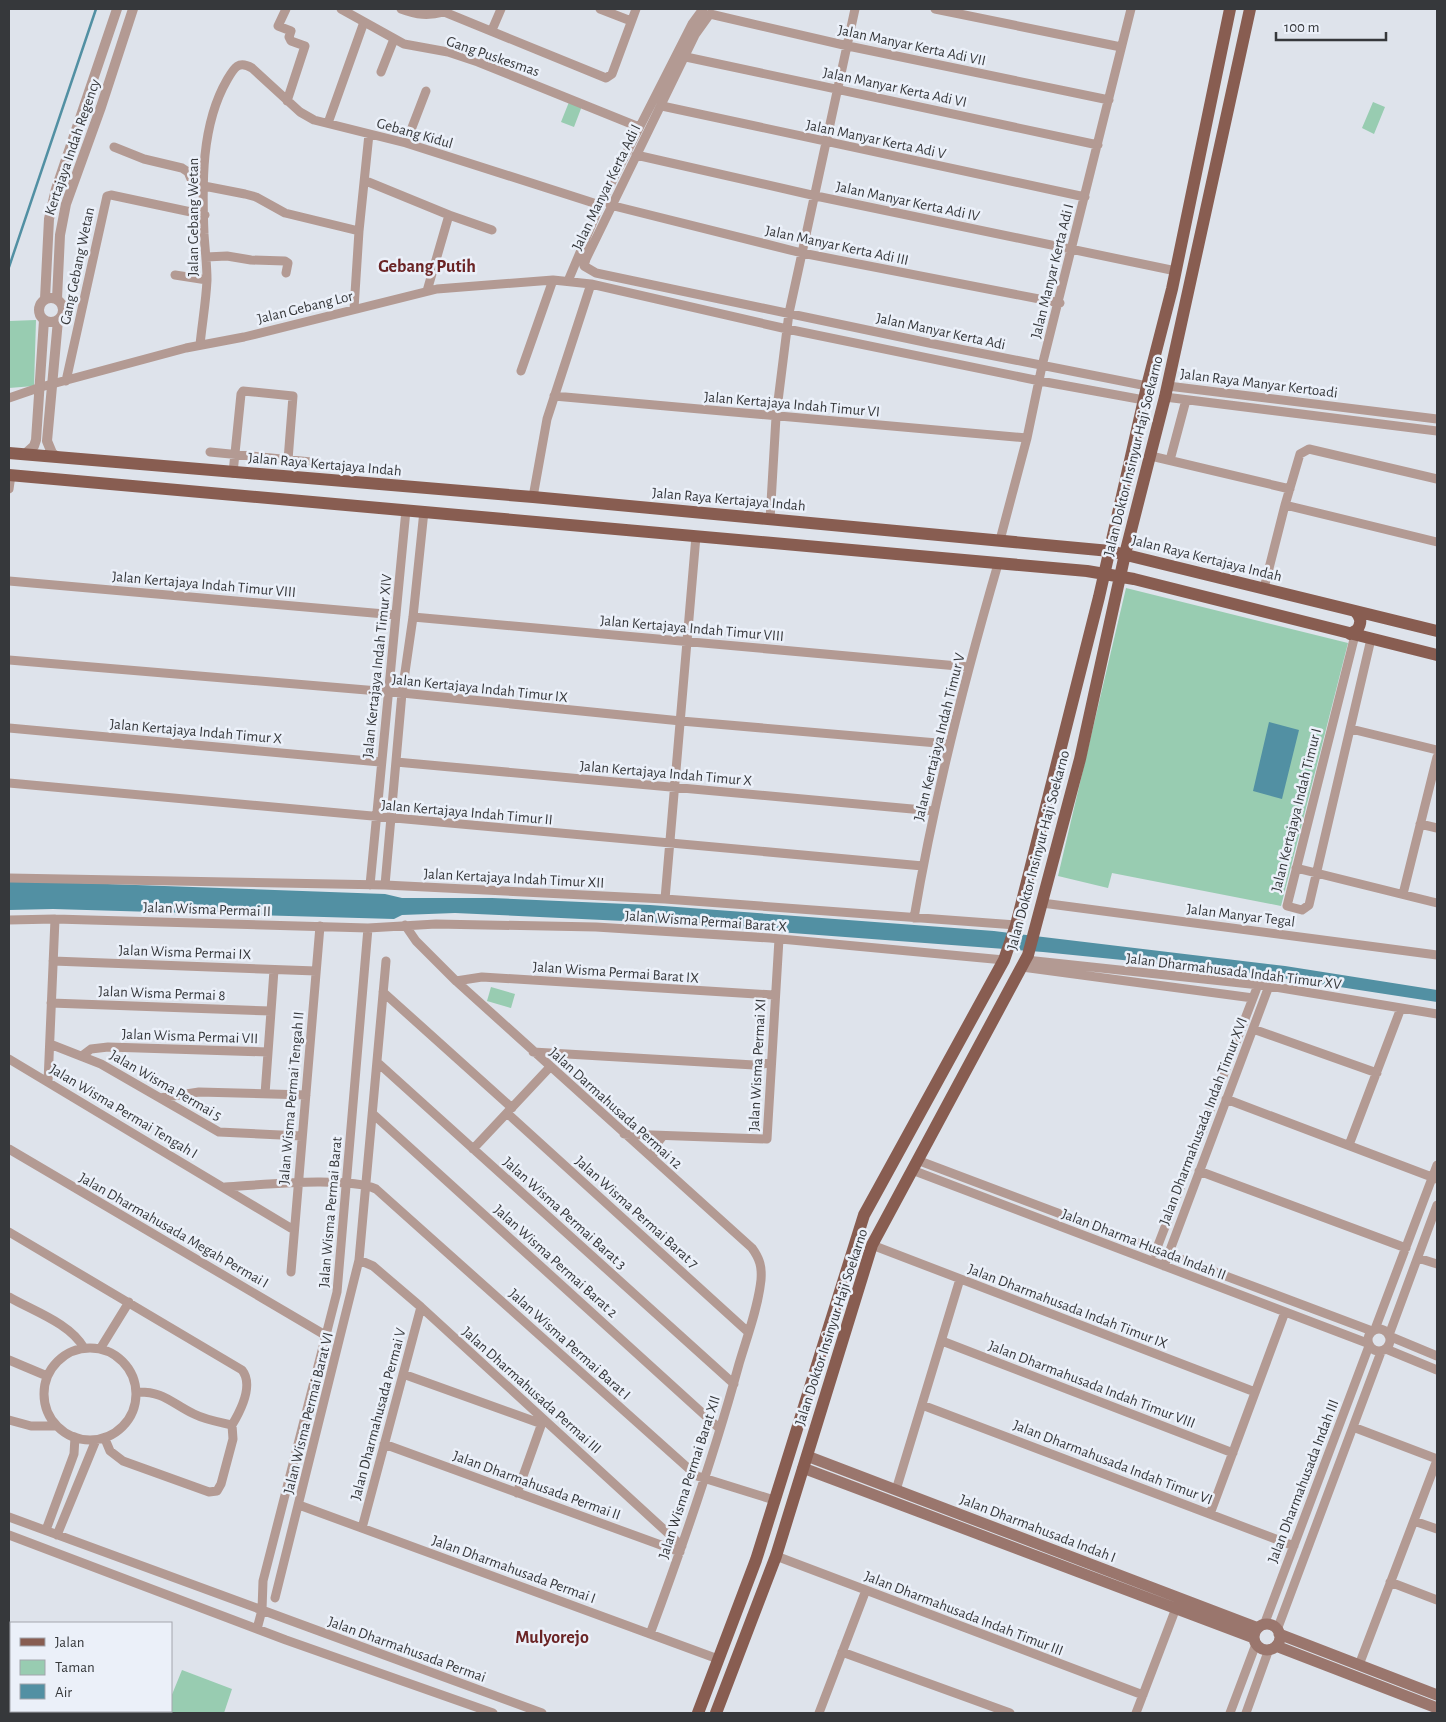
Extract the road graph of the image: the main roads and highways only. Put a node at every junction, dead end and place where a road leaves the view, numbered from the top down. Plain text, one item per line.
1 (1230, 9) edge
2 (1250, 9) edge
3 (1174, 277) junction
4 (1191, 280) junction
5 (9, 453) edge
6 (29, 456) junction
7 (56, 458) junction
8 (10, 475) edge
9 (33, 476) junction
10 (52, 478) junction
11 (408, 488) junction
12 (406, 510) junction
13 (770, 520) junction
14 (768, 542) junction
15 (1110, 551) junction
16 (1125, 554) junction
17 (1105, 574) junction
18 (1121, 576) junction
19 (1355, 611) junction
20 (1383, 617) junction
21 (1437, 631) edge
22 (1352, 634) junction
23 (1374, 639) junction
24 (1437, 655) edge
25 (1080, 759) junction
26 (1047, 799) junction
27 (1061, 826) junction
28 (1027, 883) junction
29 (838, 1351) junction
30 (820, 1352) junction
31 (805, 1462) junction
32 (1021, 1544) junction
33 (756, 1560) junction
34 (774, 1561) junction
35 (1278, 1632) junction
36 (1258, 1634) junction
37 (1272, 1648) junction
38 (1437, 1695) edge
39 (1424, 1708) edge
40 (1437, 1708) edge
41 (698, 1713) edge
42 (716, 1713) edge

1 - 3 main road, Jalan Doktor Insinyur Haji Soekarno
2 - 4 main road, Jalan Doktor Insinyur Haji Soekarno
3 - 4 main road
3 - 15 main road, Jalan Doktor Insinyur Haji Soekarno
4 - 16 main road, Jalan Doktor Insinyur Haji Soekarno
5 - 6 main road, Jalan Raya Kertajaya Indah
6 - 7 main road, Jalan Raya Kertajaya Indah
6 - 9 main road
7 - 10 main road
7 - 11 main road, Jalan Raya Kertajaya Indah
8 - 9 main road
9 - 10 main road
10 - 12 main road
11 - 12 main road
11 - 13 main road, Jalan Raya Kertajaya Indah
12 - 14 main road
13 - 14 main road
13 - 15 main road, Jalan Raya Kertajaya Indah
14 - 17 main road
15 - 16 main road, Jalan Raya Kertajaya Indah
15 - 17 main road, Jalan Doktor Insinyur Haji Soekarno
16 - 18 main road, Jalan Doktor Insinyur Haji Soekarno
16 - 19 main road, Jalan Raya Kertajaya Indah
17 - 18 main road
17 - 26 main road, Jalan Doktor Insinyur Haji Soekarno
18 - 22 main road
18 - 25 main road, Jalan Doktor Insinyur Haji Soekarno
19 - 20 main road, Jalan Raya Kertajaya Indah
19 - 22 main road
20 - 21 main road, Jalan Raya Kertajaya Indah
20 - 23 main road
22 - 23 main road
23 - 24 main road
25 - 26 main road
25 - 27 main road, Jalan Doktor Insinyur Haji Soekarno
26 - 28 main road, Jalan Doktor Insinyur Haji Soekarno
27 - 28 main road
27 - 29 main road, Jalan Doktor Insinyur Haji Soekarno
28 - 30 main road, Jalan Doktor Insinyur Haji Soekarno
29 - 30 main road
29 - 31 main road, Jalan Doktor Insinyur Haji Soekarno
30 - 33 main road, Jalan Doktor Insinyur Haji Soekarno
31 - 32 main road, Jalan Dharmahusada Indah I
31 - 32 main road, Jalan Dharmahusada Indah I
31 - 34 main road, Jalan Doktor Insinyur Haji Soekarno
32 - 36 main road, Jalan Dharmahusada Indah I
32 - 36 main road, Jalan Dharmahusada Indah I
33 - 34 main road
33 - 41 main road, Jalan Doktor Insinyur Haji Soekarno
34 - 42 main road, Jalan Doktor Insinyur Haji Soekarno
35 - 36 main road
35 - 37 main road
35 - 38 main road
36 - 37 main road
37 - 39 main road
39 - 40 main road

